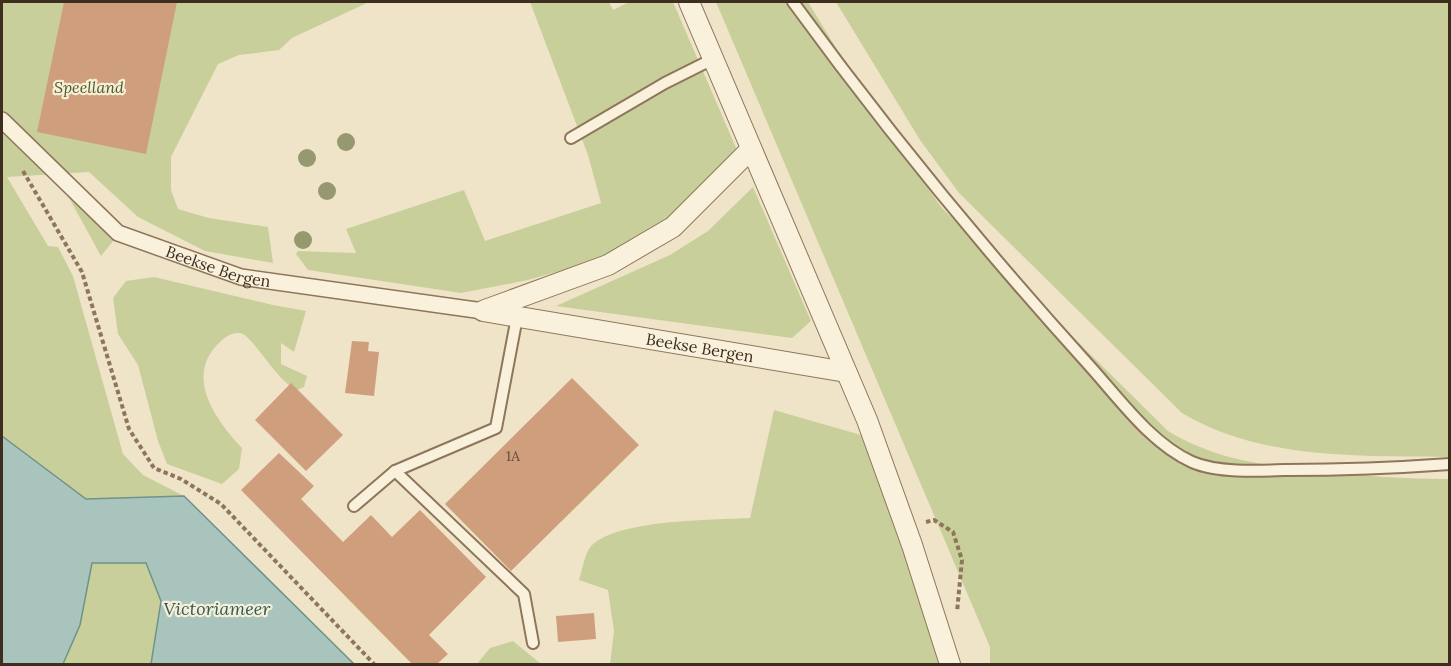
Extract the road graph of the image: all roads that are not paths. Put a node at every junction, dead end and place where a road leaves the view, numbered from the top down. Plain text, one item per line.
1 (689, 2) edge
2 (793, 2) edge
3 (713, 59) junction
4 (2, 120) edge
5 (571, 138) dead end
6 (751, 149) junction
7 (483, 311) junction
8 (517, 317) junction
9 (846, 372) junction
10 (1449, 464) edge
11 (395, 471) junction
12 (354, 506) dead end
13 (533, 643) dead end
14 (950, 664) edge

1 - 3 street
2 - 10 lane
3 - 5 lane
3 - 6 street
4 - 7 street, Beekse Bergen
6 - 7 street, Beekse Bergen
6 - 9 street
7 - 8 street, Beekse Bergen
8 - 9 street, Beekse Bergen
8 - 11 lane
9 - 14 street
11 - 12 lane
11 - 13 lane

